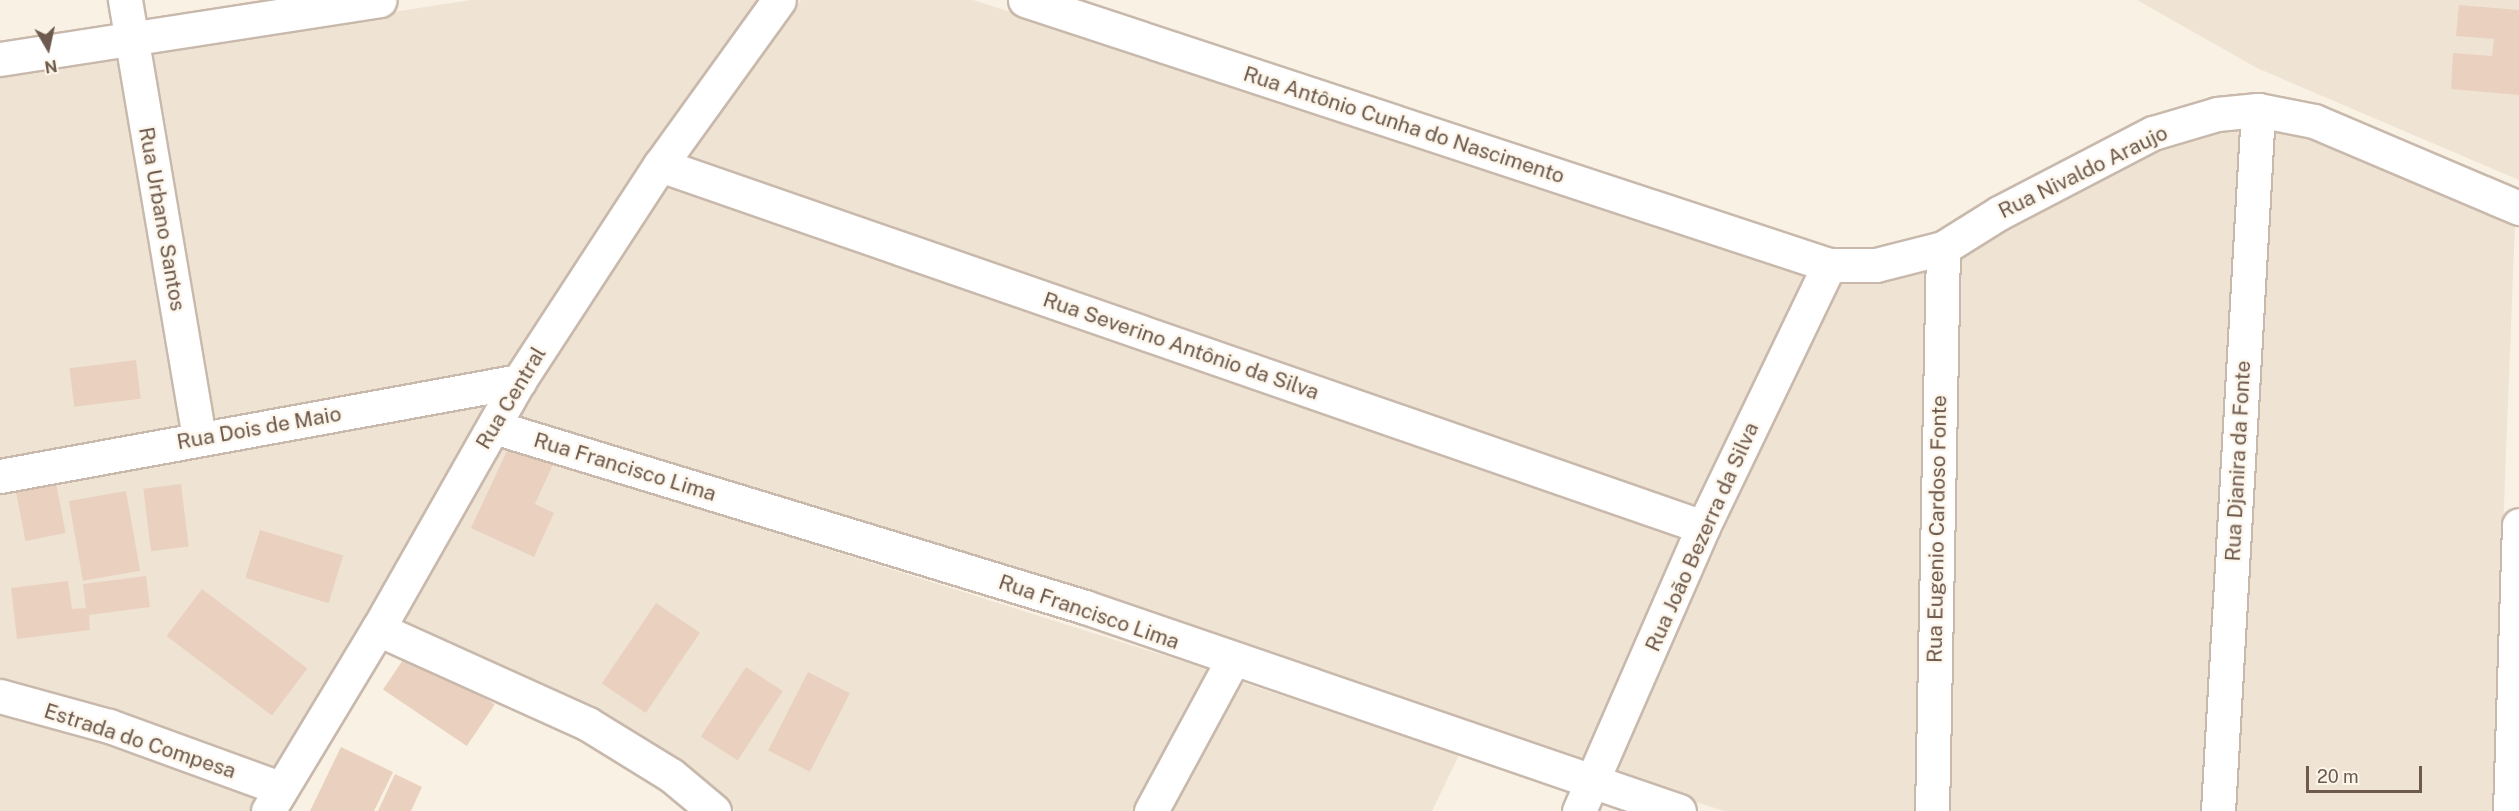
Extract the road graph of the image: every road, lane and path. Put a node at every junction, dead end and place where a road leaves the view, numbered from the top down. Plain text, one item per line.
1 (125, 0) edge
2 (379, 0) edge
3 (779, 0) edge
4 (1025, 0) edge
5 (131, 38) junction
6 (0, 59) edge
7 (2258, 110) junction
8 (660, 165) junction
9 (2519, 208) edge
10 (1943, 248) junction
11 (1784, 251) joint
12 (1830, 265) junction
13 (519, 381) junction
14 (494, 426) junction
15 (199, 438) junction
16 (0, 476) edge
17 (2519, 525) edge
18 (1703, 527) junction
19 (378, 629) junction
20 (1232, 661) junction
21 (0, 696) edge
22 (1586, 797) edge
23 (273, 800) edge
24 (714, 811) edge
25 (1151, 811) edge
26 (1680, 811) edge
27 (1932, 811) edge
28 (2218, 811) edge
29 (2510, 811) edge

1 - 5 street, Rua Urbano Santos
2 - 5 street
3 - 8 street, Rua Central
4 - 11 street, Rua Antônio Cunha do Nascimento
5 - 6 street
5 - 15 street, Rua Urbano Santos
7 - 9 street, Rua Nivaldo Araujo
7 - 10 street, Rua Nivaldo Araujo
7 - 28 street, Rua Djanira da Fonte
8 - 13 street, Rua Central
8 - 18 street, Rua Severino Antônio da Silva
10 - 12 street, Rua Nivaldo Araujo
10 - 27 street, Rua Eugenio Cardoso Fonte
11 - 12 street, Rua Nivaldo Araujo
12 - 18 street, Rua João Bezerra da Silva
13 - 14 street, Rua Central
13 - 15 street, Rua Dois de Maio
14 - 19 street, Rua Central
14 - 20 street, Rua Francisco Lima
15 - 16 street, Rua Dois de Maio
17 - 29 street
18 - 22 street, Rua João Bezerra da Silva
19 - 23 street, Rua Central
19 - 24 street
20 - 22 street, Rua Francisco Lima
20 - 25 street
21 - 23 street, Estrada do Compesa
22 - 26 street, Rua Francisco Lima

